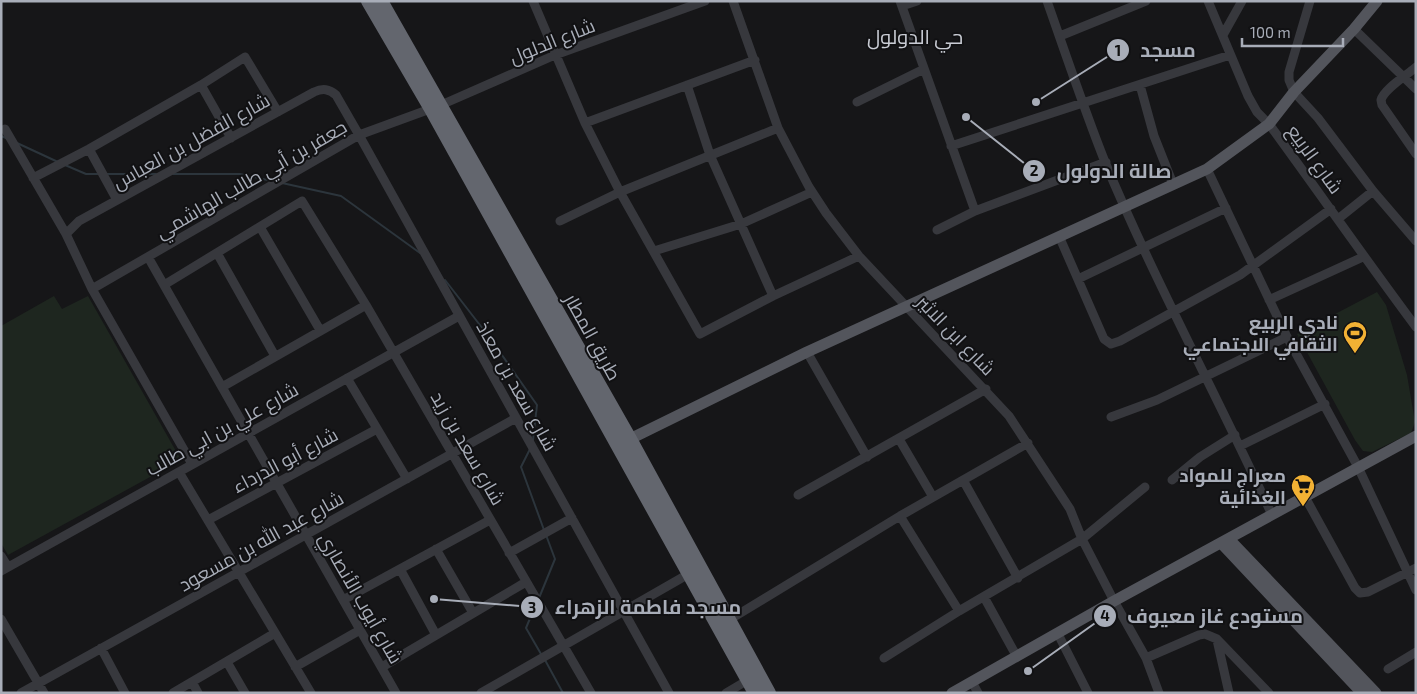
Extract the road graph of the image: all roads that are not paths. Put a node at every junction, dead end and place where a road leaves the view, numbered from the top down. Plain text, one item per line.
1 (368, 1) edge
2 (381, 1) edge
3 (533, 1) edge
4 (705, 1) edge
5 (734, 1) edge
6 (917, 1) edge
7 (1047, 1) edge
8 (1146, 1) edge
9 (1208, 1) edge
10 (1242, 1) edge
11 (1310, 1) edge
12 (1377, 1) edge
13 (901, 4) edge
14 (1354, 29) junction
15 (1060, 36) junction
16 (1223, 36) junction
17 (555, 55) junction
18 (1230, 55) junction
19 (754, 60) junction
20 (1416, 67) edge
21 (924, 69) junction
22 (1404, 78) junction
23 (200, 85) junction
24 (687, 85) junction
25 (1140, 85) junction
26 (1416, 89) edge
27 (1294, 92) junction
28 (336, 95) joint
29 (857, 102) dead end
30 (1083, 104) junction
31 (436, 107) junction
32 (278, 112) junction
33 (585, 123) junction
34 (1269, 124) junction
35 (778, 128) junction
36 (5, 129) dead end
37 (359, 135) junction
38 (231, 138) junction
39 (951, 146) junction
40 (89, 149) junction
41 (1416, 154) edge
42 (710, 155) junction
43 (1106, 162) junction
44 (1207, 169) junction
45 (33, 178) junction
46 (1173, 184) junction
47 (1373, 191) junction
48 (620, 192) junction
49 (812, 192) junction
50 (117, 200) junction
51 (1126, 206) junction
52 (1226, 208) junction
53 (1331, 209) junction
54 (975, 211) junction
55 (1338, 219) junction
56 (560, 221) dead end
57 (741, 224) junction
58 (260, 227) junction
59 (937, 230) dead end
60 (66, 234) junction
61 (1059, 236) junction
62 (1415, 238) edge
63 (1144, 248) junction
64 (654, 251) junction
65 (216, 253) junction
66 (859, 256) junction
67 (148, 257) junction
68 (1363, 257) junction
69 (1253, 266) junction
70 (1078, 280) junction
71 (164, 285) junction
72 (92, 289) junction
73 (773, 296) junction
74 (1269, 300) junction
75 (366, 305) junction
76 (907, 307) junction
77 (1174, 313) junction
78 (459, 316) junction
79 (1416, 327) edge
80 (320, 330) junction
81 (1287, 337) junction
82 (807, 352) junction
83 (393, 353) junction
84 (275, 356) junction
85 (347, 378) junction
86 (1206, 378) junction
87 (222, 387) junction
88 (986, 389) junction
89 (1324, 404) junction
90 (1111, 417) dead end
91 (516, 418) junction
92 (377, 429) junction
93 (248, 433) junction
94 (1235, 434) junction
95 (1416, 436) edge
96 (630, 438) junction
97 (899, 439) junction
98 (1028, 443) junction
99 (1240, 446) junction
100 (452, 454) junction
101 (867, 457) junction
102 (192, 464) junction
103 (1358, 467) junction
104 (180, 472) junction
105 (407, 479) junction
106 (963, 480) junction
107 (1172, 480) dead end
108 (277, 483) junction
109 (1145, 487) dead end
110 (798, 495) dead end
111 (933, 497) junction
112 (1305, 497) junction
113 (1272, 515) junction
114 (900, 516) junction
115 (572, 518) junction
116 (208, 520) junction
117 (490, 520) junction
118 (306, 534) junction
119 (1082, 539) junction
120 (1225, 541) junction
121 (436, 549) junction
122 (509, 553) junction
123 (1, 556) edge
124 (5, 569) edge
125 (400, 569) junction
126 (1412, 570) edge
127 (695, 571) junction
128 (239, 572) junction
129 (1018, 578) junction
130 (526, 582) junction
131 (1416, 590) edge
132 (984, 597) junction
133 (343, 600) junction
134 (1114, 601) junction
135 (624, 611) junction
136 (959, 611) junction
137 (473, 613) junction
138 (1, 619) edge
139 (729, 620) junction
140 (360, 630) junction
141 (275, 633) junction
142 (1058, 634) junction
143 (436, 635) junction
144 (1217, 639) junction
145 (563, 646) junction
146 (101, 648) junction
147 (1416, 652) edge
148 (1017, 657) junction
149 (884, 658) dead end
150 (1146, 658) junction
151 (227, 662) junction
152 (295, 667) junction
153 (382, 667) junction
154 (1388, 669) dead end
155 (748, 680) junction
156 (192, 682) junction
157 (972, 682) junction
158 (38, 683) junction
159 (21, 693) edge
160 (44, 693) edge
161 (125, 693) edge
162 (173, 693) edge
163 (198, 693) edge
164 (245, 693) edge
165 (311, 693) edge
166 (396, 693) edge
167 (481, 693) edge
168 (591, 693) edge
169 (669, 693) edge
170 (726, 693) edge
171 (755, 693) edge
172 (769, 693) edge
173 (952, 693) edge
174 (978, 693) edge
175 (1088, 693) edge
176 (1159, 693) edge
177 (1229, 693) edge
178 (1269, 693) edge
179 (1362, 693) edge
180 (1376, 693) edge

1 - 31 highway, طريق المطار
2 - 31 highway, طريق المطار
3 - 17 street
4 - 17 street, شارع الدلول
5 - 19 street, شارع ابن الاثير
6 - 13 street
7 - 15 street
8 - 15 street
9 - 16 street, شارع الربيع
10 - 16 street
11 - 27 street
12 - 14 main road
13 - 21 street
14 - 22 street
14 - 27 main road
15 - 30 street
16 - 18 street, شارع الربيع
17 - 31 street, شارع الدلول
17 - 33 street
18 - 25 street
18 - 34 street, شارع الربيع
19 - 24 street
19 - 35 street, شارع ابن الاثير
20 - 22 street
21 - 29 street
21 - 39 street
22 - 26 street
22 - 41 street
23 - 32 street
23 - 38 street
23 - 40 street
24 - 33 street
24 - 42 street
25 - 30 street
25 - 46 street
27 - 34 main road
27 - 47 street
28 - 32 street, شارع الفضل بن العباس
28 - 37 street, شارع سعد بن معاذ
30 - 39 street
30 - 43 street
31 - 37 street, جعفر بن أبي طالب الهاشمي
31 - 96 highway, طريق المطار
31 - 127 highway, طريق المطار
32 - 38 street, شارع الفضل بن العباس
33 - 48 street
34 - 44 main road
34 - 53 street, شارع الربيع
35 - 42 street
35 - 49 street, شارع ابن الاثير
36 - 45 street
37 - 67 street, جعفر بن أبي طالب الهاشمي
37 - 78 street, شارع سعد بن معاذ
38 - 50 street, شارع الفضل بن العباس
39 - 54 street
40 - 45 street
40 - 50 street
42 - 48 street
42 - 57 street
43 - 51 street
43 - 54 street
44 - 46 main road
44 - 52 street
45 - 60 street
46 - 51 main road
47 - 55 street
47 - 62 street
48 - 56 street
48 - 64 street
49 - 57 street
49 - 66 street, شارع ابن الاثير
50 - 60 street, شارع الفضل بن العباس
51 - 61 main road
51 - 63 street
52 - 63 street
52 - 69 street
53 - 55 street, شارع الربيع
53 - 69 street
54 - 59 street
55 - 68 street, شارع الربيع
57 - 64 street
57 - 73 street
58 - 65 street
58 - 75 street, شارع سعد بن زيد
58 - 80 street
60 - 72 street
61 - 70 street
61 - 76 main road
63 - 70 street
63 - 77 street
64 - 73 street
65 - 71 street
65 - 84 street
66 - 73 street
66 - 76 street, شارع ابن الاثير
67 - 71 street, شارع أيوب الأنصاري
67 - 72 street, جعفر بن أبي طالب الهاشمي
68 - 74 street
68 - 79 street, شارع الربيع
69 - 74 street
69 - 77 street
70 - 77 street
71 - 87 street, شارع أيوب الأنصاري
72 - 102 street
74 - 81 street
75 - 80 street
75 - 83 street, شارع سعد بن زيد
76 - 82 main road
76 - 88 street, شارع ابن الاثير
77 - 86 street
78 - 83 street, شارع علي بن ابي طالب
78 - 91 street, شارع سعد بن معاذ
80 - 84 street
81 - 86 street
81 - 89 street
82 - 96 main road
82 - 101 street
83 - 85 street, شارع علي بن ابي طالب
83 - 100 street, شارع سعد بن زيد
84 - 87 street
85 - 92 street
85 - 93 street, شارع علي بن ابي طالب
86 - 90 street
86 - 94 street
87 - 93 street, شارع أيوب الأنصاري
88 - 97 street
88 - 98 street, شارع ابن الاثير
89 - 99 street
89 - 103 street
91 - 100 street, شارع عبد الله بن مسعود
91 - 115 street, شارع سعد بن معاذ
92 - 105 street
92 - 108 street, شارع أبو الدرداء
93 - 102 street, شارع علي بن ابي طالب
93 - 108 street, شارع أيوب الأنصاري
94 - 99 street
94 - 107 street
95 - 103 main road
96 - 127 highway, طريق المطار
97 - 101 street
97 - 111 street
98 - 106 street
98 - 119 street, شارع ابن الاثير
99 - 113 street
100 - 105 street, شارع عبد الله بن مسعود
100 - 117 street, شارع سعد بن زيد
101 - 110 street
102 - 104 street, شارع علي بن ابي طالب
103 - 112 main road
103 - 126 street
104 - 116 street
104 - 124 street, شارع علي بن ابي طالب
105 - 118 street, شارع عبد الله بن مسعود
106 - 111 street
106 - 129 street
108 - 116 street, شارع أبو الدرداء
108 - 118 street, شارع أيوب الأنصاري
109 - 119 street
111 - 114 street
112 - 113 main road
112 - 126 street
113 - 120 main road
114 - 136 street
114 - 139 street
115 - 122 street
115 - 135 street, شارع سعد بن معاذ
116 - 128 street
117 - 121 street
117 - 122 street, شارع سعد بن زيد
118 - 128 street, شارع عبد الله بن مسعود
118 - 133 street, شارع أيوب الأنصاري
119 - 129 street
119 - 134 street, شارع ابن الاثير
120 - 134 main road
120 - 179 main road
120 - 180 main road
121 - 125 street
121 - 137 street
122 - 130 street, شارع سعد بن زيد
123 - 124 street
125 - 133 street
125 - 143 street
126 - 131 street
127 - 135 street
127 - 139 highway, طريق المطار
127 - 155 highway, طريق المطار
128 - 141 street
128 - 146 street, شارع عبد الله بن مسعود
129 - 132 street
130 - 137 street
130 - 145 street, شارع سعد بن زيد
132 - 136 street
132 - 148 street
133 - 140 street, شارع أيوب الأنصاري
134 - 142 main road
134 - 150 street, شارع ابن الاثير
135 - 145 street
135 - 169 street, شارع سعد بن معاذ
136 - 149 street
137 - 143 street
138 - 158 street
139 - 172 highway, طريق المطار
140 - 152 street
140 - 153 street, شارع أيوب الأنصاري
141 - 151 street
141 - 152 street
142 - 148 main road
142 - 175 street
143 - 153 street
144 - 150 street
144 - 177 street
144 - 178 street
145 - 167 street
145 - 168 street, شارع سعد بن زيد
146 - 158 street, شارع عبد الله بن مسعود
146 - 161 street
147 - 154 street
148 - 157 main road
150 - 176 street, شارع ابن الاثير
151 - 156 street
151 - 164 street
152 - 165 street
153 - 166 street, شارع أيوب الأنصاري
155 - 170 street
155 - 171 highway, طريق المطار
156 - 162 street
156 - 163 street
157 - 173 main road
157 - 174 street
158 - 159 street, شارع عبد الله بن مسعود
158 - 160 street

